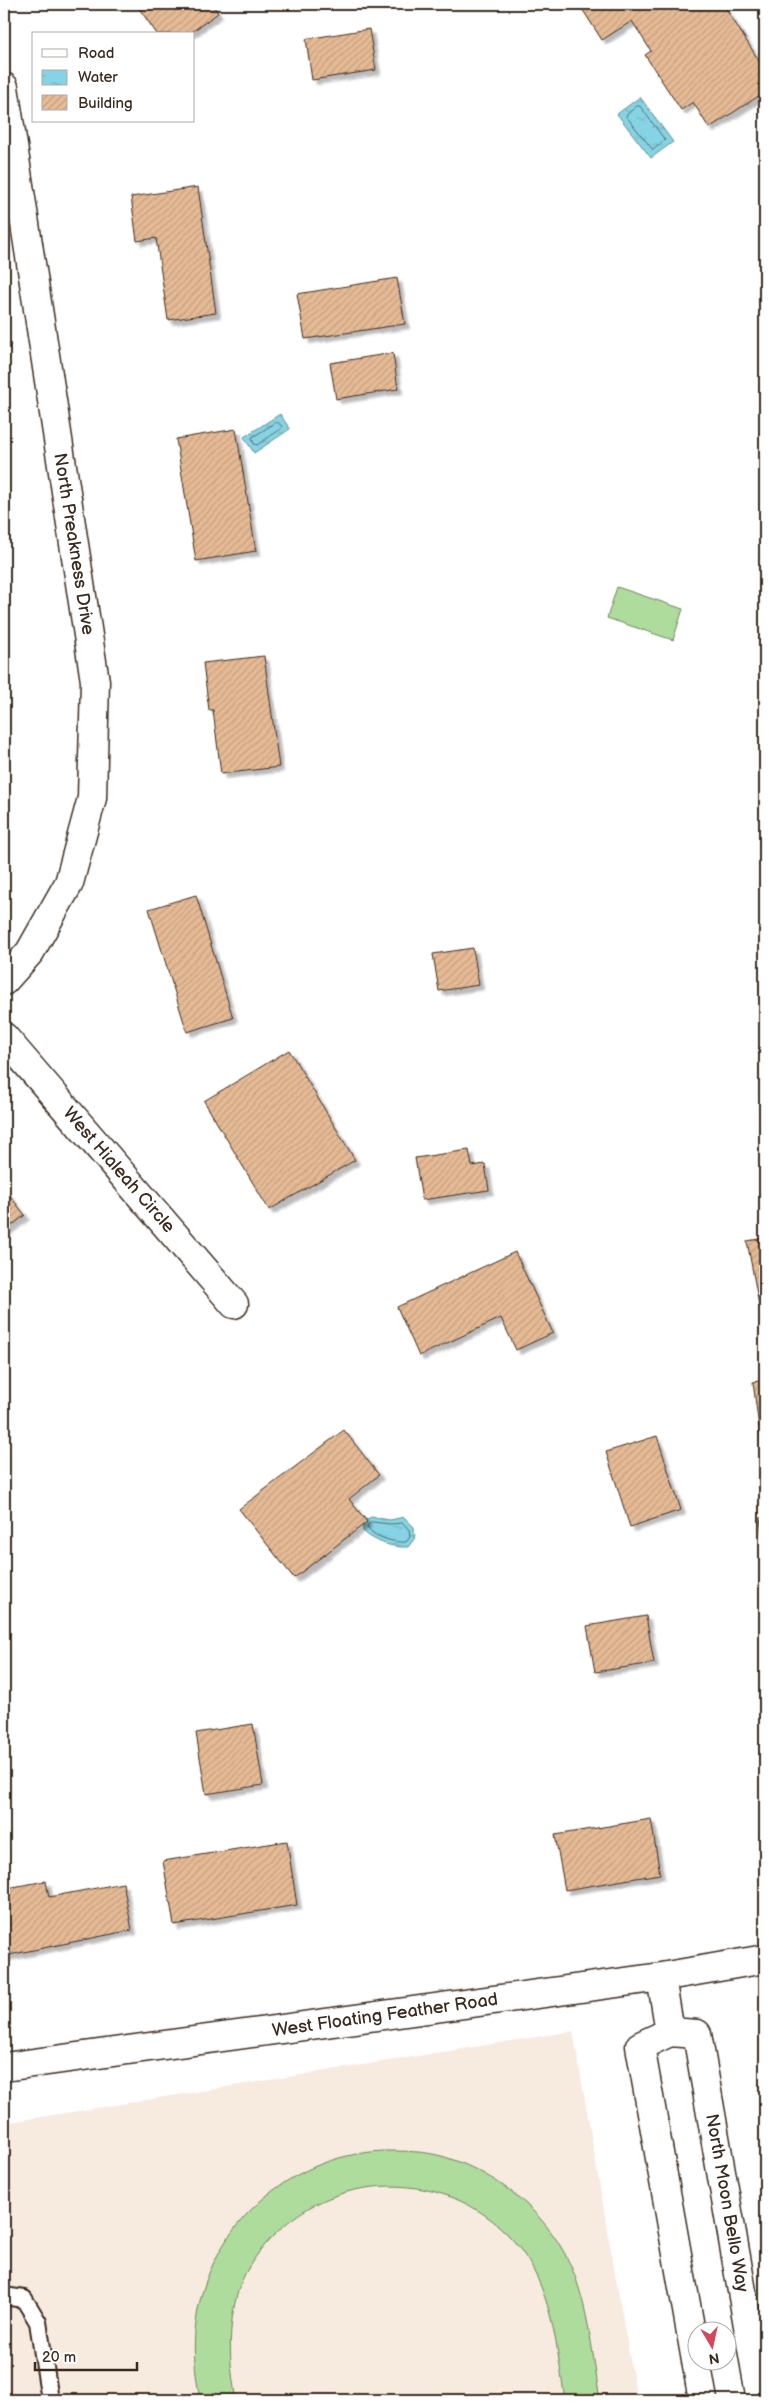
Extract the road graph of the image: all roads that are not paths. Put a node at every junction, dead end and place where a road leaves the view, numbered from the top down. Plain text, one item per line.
1 (4, 87) edge
2 (4, 981) edge
3 (4, 1037) edge
4 (234, 1304) dead end
5 (765, 1959) edge
6 (661, 1977) junction
7 (670, 2032) junction
8 (4, 2067) edge
9 (4, 2296) edge
10 (50, 2400) edge
11 (702, 2400) edge
12 (760, 2400) edge

1 - 2 street, North Preakness Drive
3 - 4 street, West Hialeah Circle
5 - 6 street, West Floating Feather Road
6 - 7 street
6 - 8 street, West Floating Feather Road
7 - 11 street, North Moon Bello Way
7 - 12 street, North Moon Bello Way
9 - 10 lane

